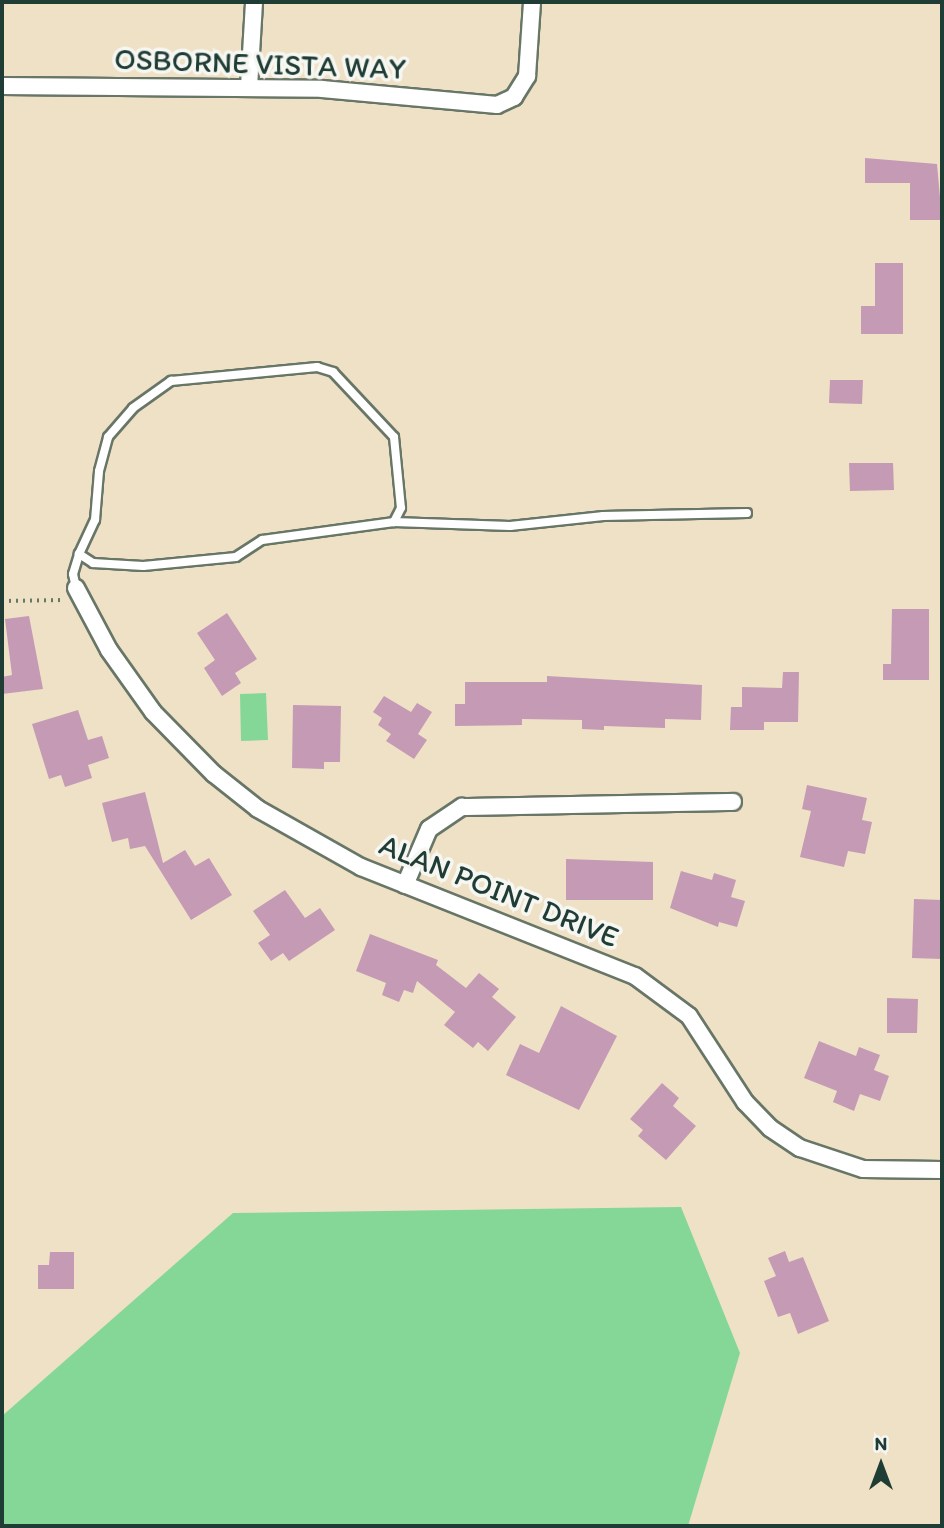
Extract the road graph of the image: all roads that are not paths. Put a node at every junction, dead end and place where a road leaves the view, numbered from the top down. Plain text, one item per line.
1 (254, 2) edge
2 (531, 2) edge
3 (2, 86) edge
4 (249, 87) junction
5 (747, 513) dead end
6 (394, 522) junction
7 (79, 554) junction
8 (71, 594) joint
9 (733, 802) dead end
10 (405, 886) junction
11 (942, 1170) edge

1 - 4 street
2 - 4 street, OSBORNE VISTA WAY
3 - 4 street, OSBORNE VISTA WAY
5 - 6 lane
6 - 7 lane
6 - 7 lane
7 - 8 lane
8 - 10 street, ALAN POINT DRIVE
9 - 10 street
10 - 11 street, ALAN POINT DRIVE

